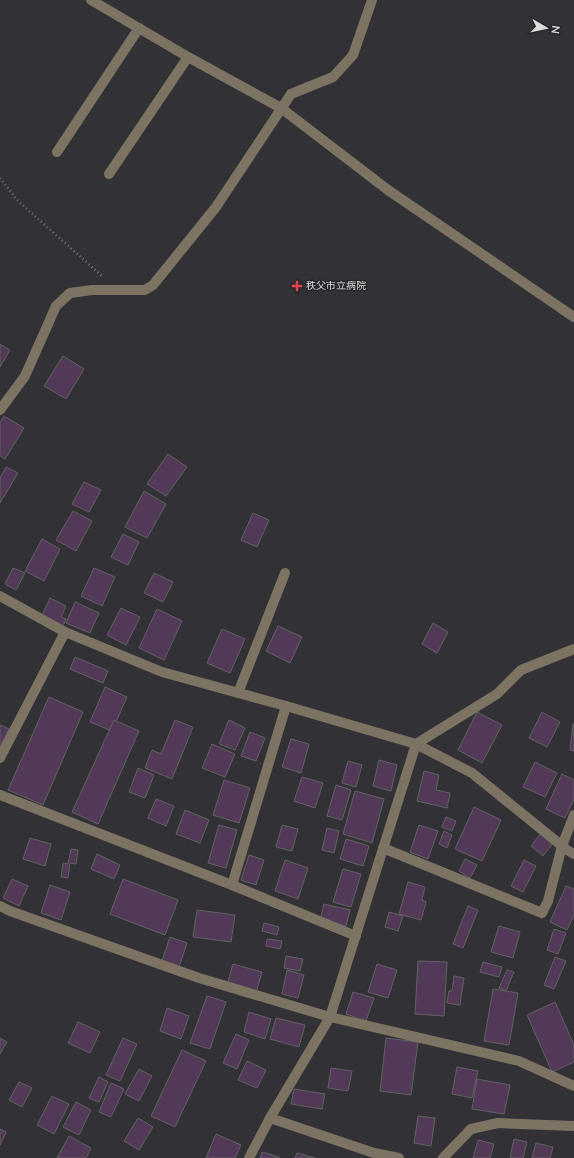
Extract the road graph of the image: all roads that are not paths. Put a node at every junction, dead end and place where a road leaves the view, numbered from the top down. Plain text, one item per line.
1 (91, 0) edge
2 (372, 0) edge
3 (139, 28) junction
4 (188, 57) junction
5 (281, 108) junction
6 (57, 152) dead end
7 (109, 174) dead end
8 (574, 317) edge
9 (1, 405) edge
10 (285, 573) dead end
11 (0, 596) edge
12 (65, 632) junction
13 (574, 648) edge
14 (238, 693) junction
15 (286, 706) junction
16 (416, 744) junction
17 (0, 758) edge
18 (0, 794) edge
19 (574, 815) edge
20 (562, 846) junction
21 (383, 848) junction
22 (574, 854) edge
23 (232, 885) junction
24 (0, 906) edge
25 (356, 936) junction
26 (330, 1017) junction
27 (574, 1086) edge
28 (270, 1118) junction
29 (574, 1126) edge
30 (249, 1158) edge
31 (399, 1158) edge
32 (443, 1158) edge

1 - 3 street
2 - 5 street
3 - 4 street
3 - 6 street
4 - 5 street
4 - 7 street
5 - 8 street
5 - 9 street
10 - 14 street
11 - 12 street
12 - 14 street
12 - 17 street
13 - 16 street
14 - 15 street
15 - 16 street
15 - 23 street
16 - 20 street
16 - 21 street
18 - 23 street
19 - 20 street
20 - 21 street
20 - 22 street
21 - 25 street
23 - 25 street
24 - 26 street
25 - 26 street
26 - 27 street
26 - 28 street
28 - 30 street
28 - 31 street
29 - 32 street

